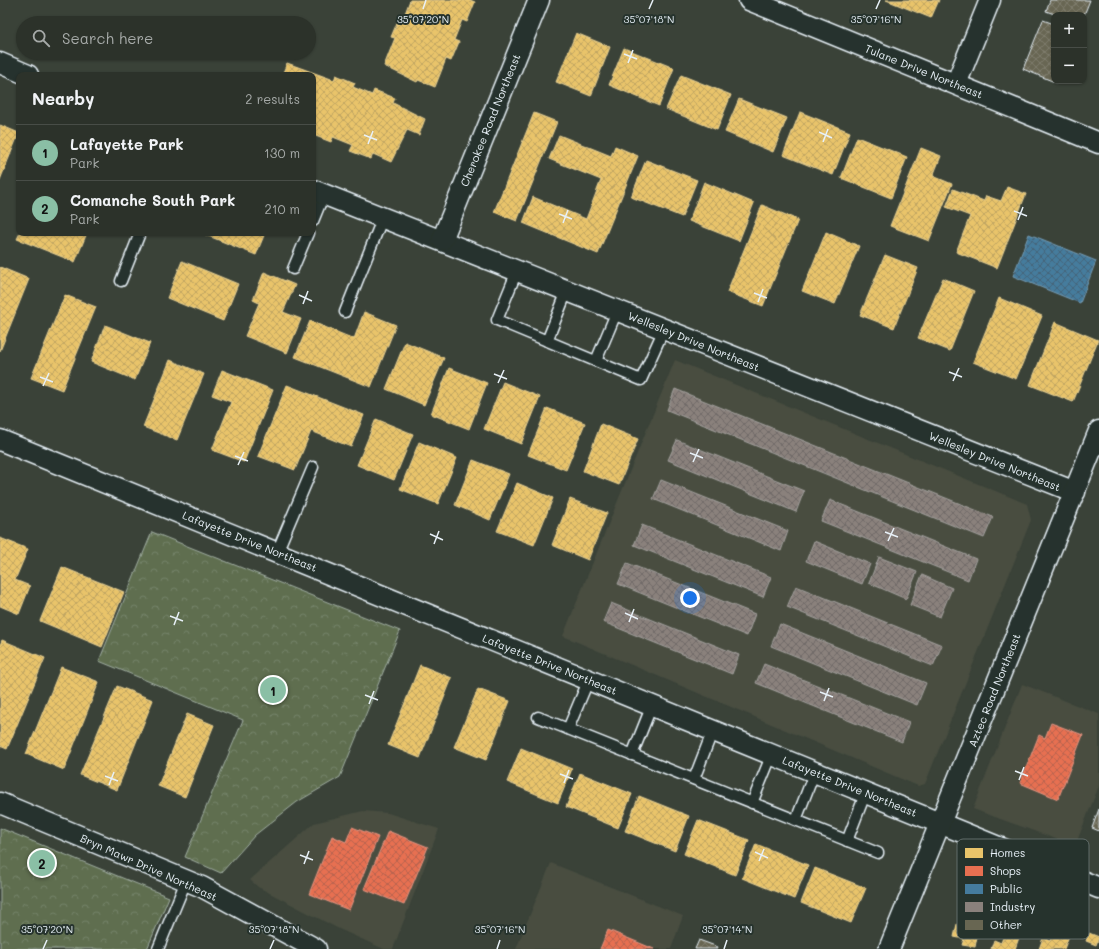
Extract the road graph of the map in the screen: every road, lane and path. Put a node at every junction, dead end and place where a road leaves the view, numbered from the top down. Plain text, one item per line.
1 (539, 0) edge
2 (749, 0) edge
3 (990, 0) edge
4 (0, 63) edge
5 (21, 72) edge
6 (956, 84) junction
7 (1099, 143) edge
8 (318, 192) edge
9 (316, 204) edge
10 (384, 217) junction
11 (139, 236) edge
12 (307, 236) edge
13 (442, 240) junction
14 (293, 269) dead end
15 (517, 271) junction
16 (121, 281) dead end
17 (567, 291) junction
18 (617, 310) junction
19 (345, 312) dead end
20 (664, 329) junction
21 (547, 341) junction
22 (596, 361) junction
23 (1099, 431) edge
24 (0, 440) edge
25 (313, 467) dead end
26 (1074, 492) junction
27 (277, 552) junction
28 (589, 679) junction
29 (652, 705) junction
30 (538, 716) dead end
31 (568, 729) junction
32 (713, 730) junction
33 (772, 754) junction
34 (632, 755) junction
35 (815, 772) junction
36 (694, 779) junction
37 (866, 792) junction
38 (0, 803) edge
39 (752, 803) junction
40 (796, 820) junction
41 (939, 822) junction
42 (980, 839) edge
43 (847, 841) junction
44 (878, 853) dead end
45 (186, 881) junction
46 (1089, 884) edge
47 (1099, 888) edge
48 (158, 949) edge
49 (316, 949) edge
50 (889, 949) edge

1 - 13 street, Cherokee Road Northeast
2 - 6 street, Tulane Drive Northeast
3 - 6 street
4 - 5 street
6 - 7 street, Tulane Drive Northeast
8 - 9 lane
8 - 10 street, Wellesley Drive Northeast
10 - 13 street, Wellesley Drive Northeast
10 - 19 lane
11 - 16 lane
12 - 14 lane
13 - 15 street, Wellesley Drive Northeast
15 - 17 street, Wellesley Drive Northeast
15 - 21 lane
17 - 18 street, Wellesley Drive Northeast
17 - 21 lane
18 - 20 street, Wellesley Drive Northeast
18 - 22 lane
20 - 22 lane
20 - 26 street, Wellesley Drive Northeast
21 - 22 lane
23 - 26 street, Aztec Road Northeast
24 - 27 street, Lafayette Drive Northeast
25 - 27 lane
26 - 41 street, Aztec Road Northeast
27 - 28 street, Lafayette Drive Northeast
28 - 29 street, Lafayette Drive Northeast
28 - 31 lane
29 - 32 street, Lafayette Drive Northeast
29 - 34 lane
30 - 31 lane
31 - 34 lane
32 - 33 street, Lafayette Drive Northeast
32 - 36 lane
33 - 35 street, Lafayette Drive Northeast
33 - 39 lane
34 - 36 lane
35 - 37 street, Lafayette Drive Northeast
35 - 40 lane
36 - 39 lane
37 - 41 street, Lafayette Drive Northeast
37 - 43 lane
38 - 45 street, Bryn Mawr Drive Northeast
39 - 40 lane
40 - 43 lane
41 - 42 street, Lafayette Drive Northeast
41 - 50 street, Aztec Road Northeast
43 - 44 lane
45 - 48 lane
45 - 49 street, Bryn Mawr Drive Northeast
46 - 47 street, Lafayette Drive Northeast

